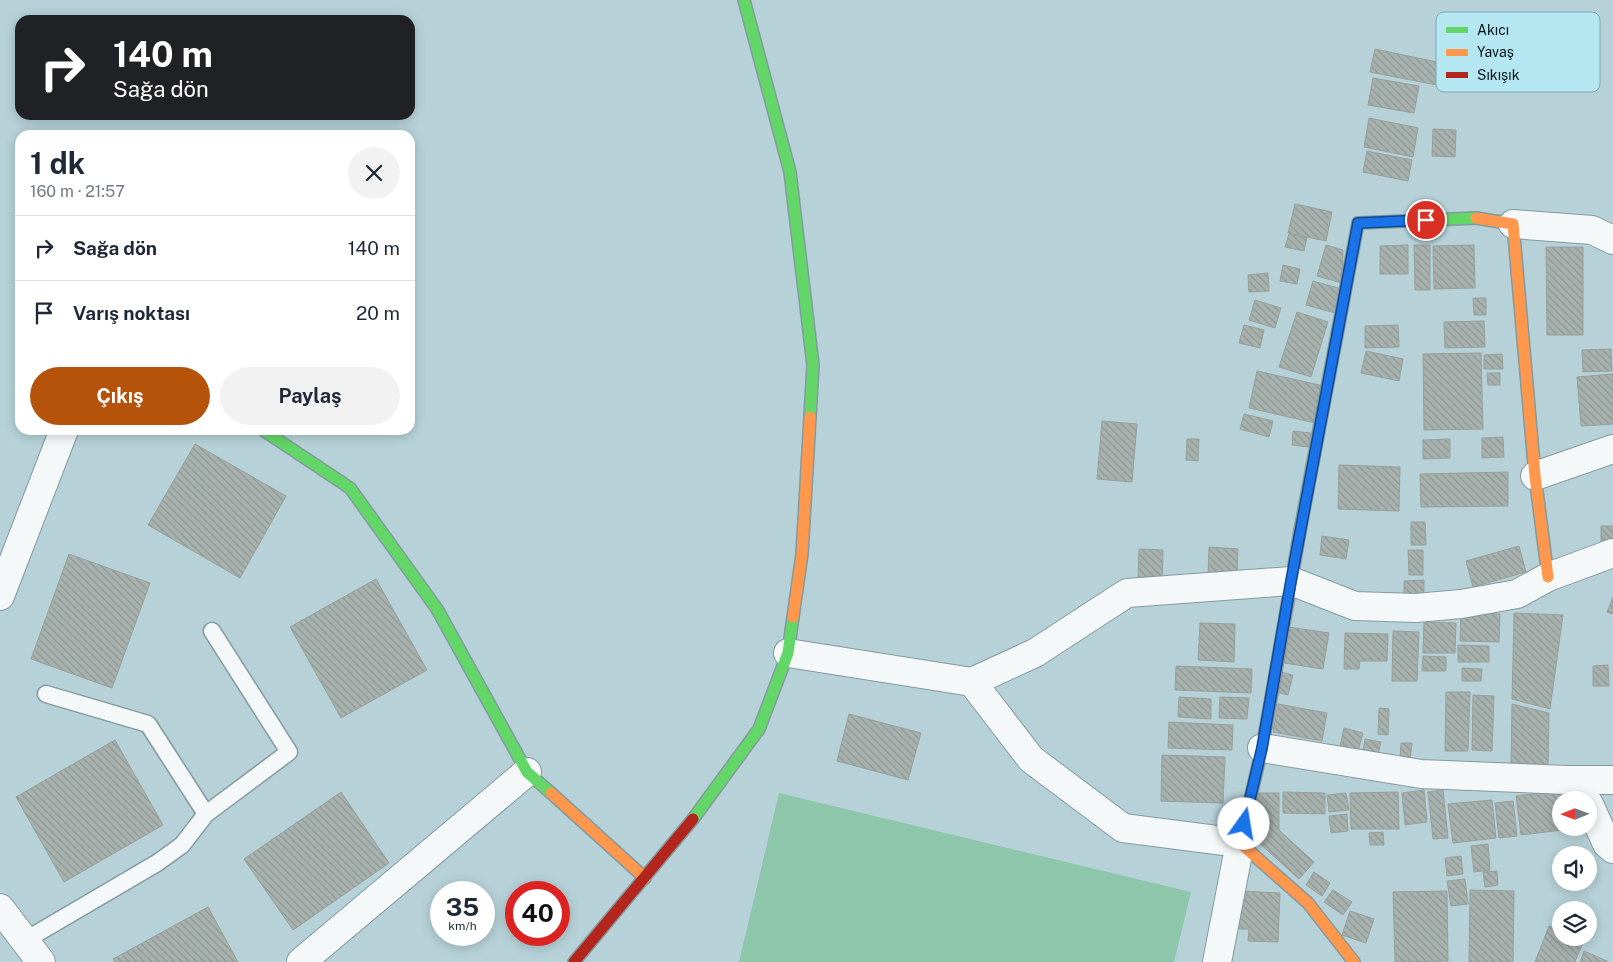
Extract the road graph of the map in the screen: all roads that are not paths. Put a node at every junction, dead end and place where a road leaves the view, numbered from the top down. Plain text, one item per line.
1 (744, 0) edge
2 (1513, 224) junction
3 (1613, 240) edge
4 (62, 435) edge
5 (270, 435) edge
6 (1613, 450) edge
7 (1536, 476) junction
8 (1613, 553) edge
9 (1548, 577) junction
10 (1291, 581) junction
11 (0, 596) edge
12 (212, 631) dead end
13 (788, 653) junction
14 (972, 682) junction
15 (46, 694) dead end
16 (1262, 748) junction
17 (527, 772) junction
18 (1613, 780) edge
19 (1554, 791) edge
20 (1592, 791) edge
21 (206, 814) junction
22 (1598, 824) edge
23 (1240, 842) junction
24 (1613, 849) edge
25 (645, 878) junction
26 (0, 908) edge
27 (24, 941) junction
28 (41, 962) edge
29 (301, 962) edge
30 (574, 962) edge
31 (1217, 962) edge
32 (1354, 962) edge

1 - 13 street
2 - 3 street
2 - 7 street
2 - 10 street
4 - 11 street
5 - 17 street
6 - 7 street
7 - 9 street
8 - 9 street
9 - 10 street
10 - 14 street
10 - 16 street
12 - 21 lane
13 - 14 street
13 - 25 street
14 - 23 street
15 - 21 lane
16 - 19 street
16 - 23 street
17 - 25 street
17 - 29 street
18 - 20 street
21 - 27 lane
22 - 24 street
23 - 31 street
23 - 32 street
25 - 30 street
26 - 27 street
27 - 28 street

